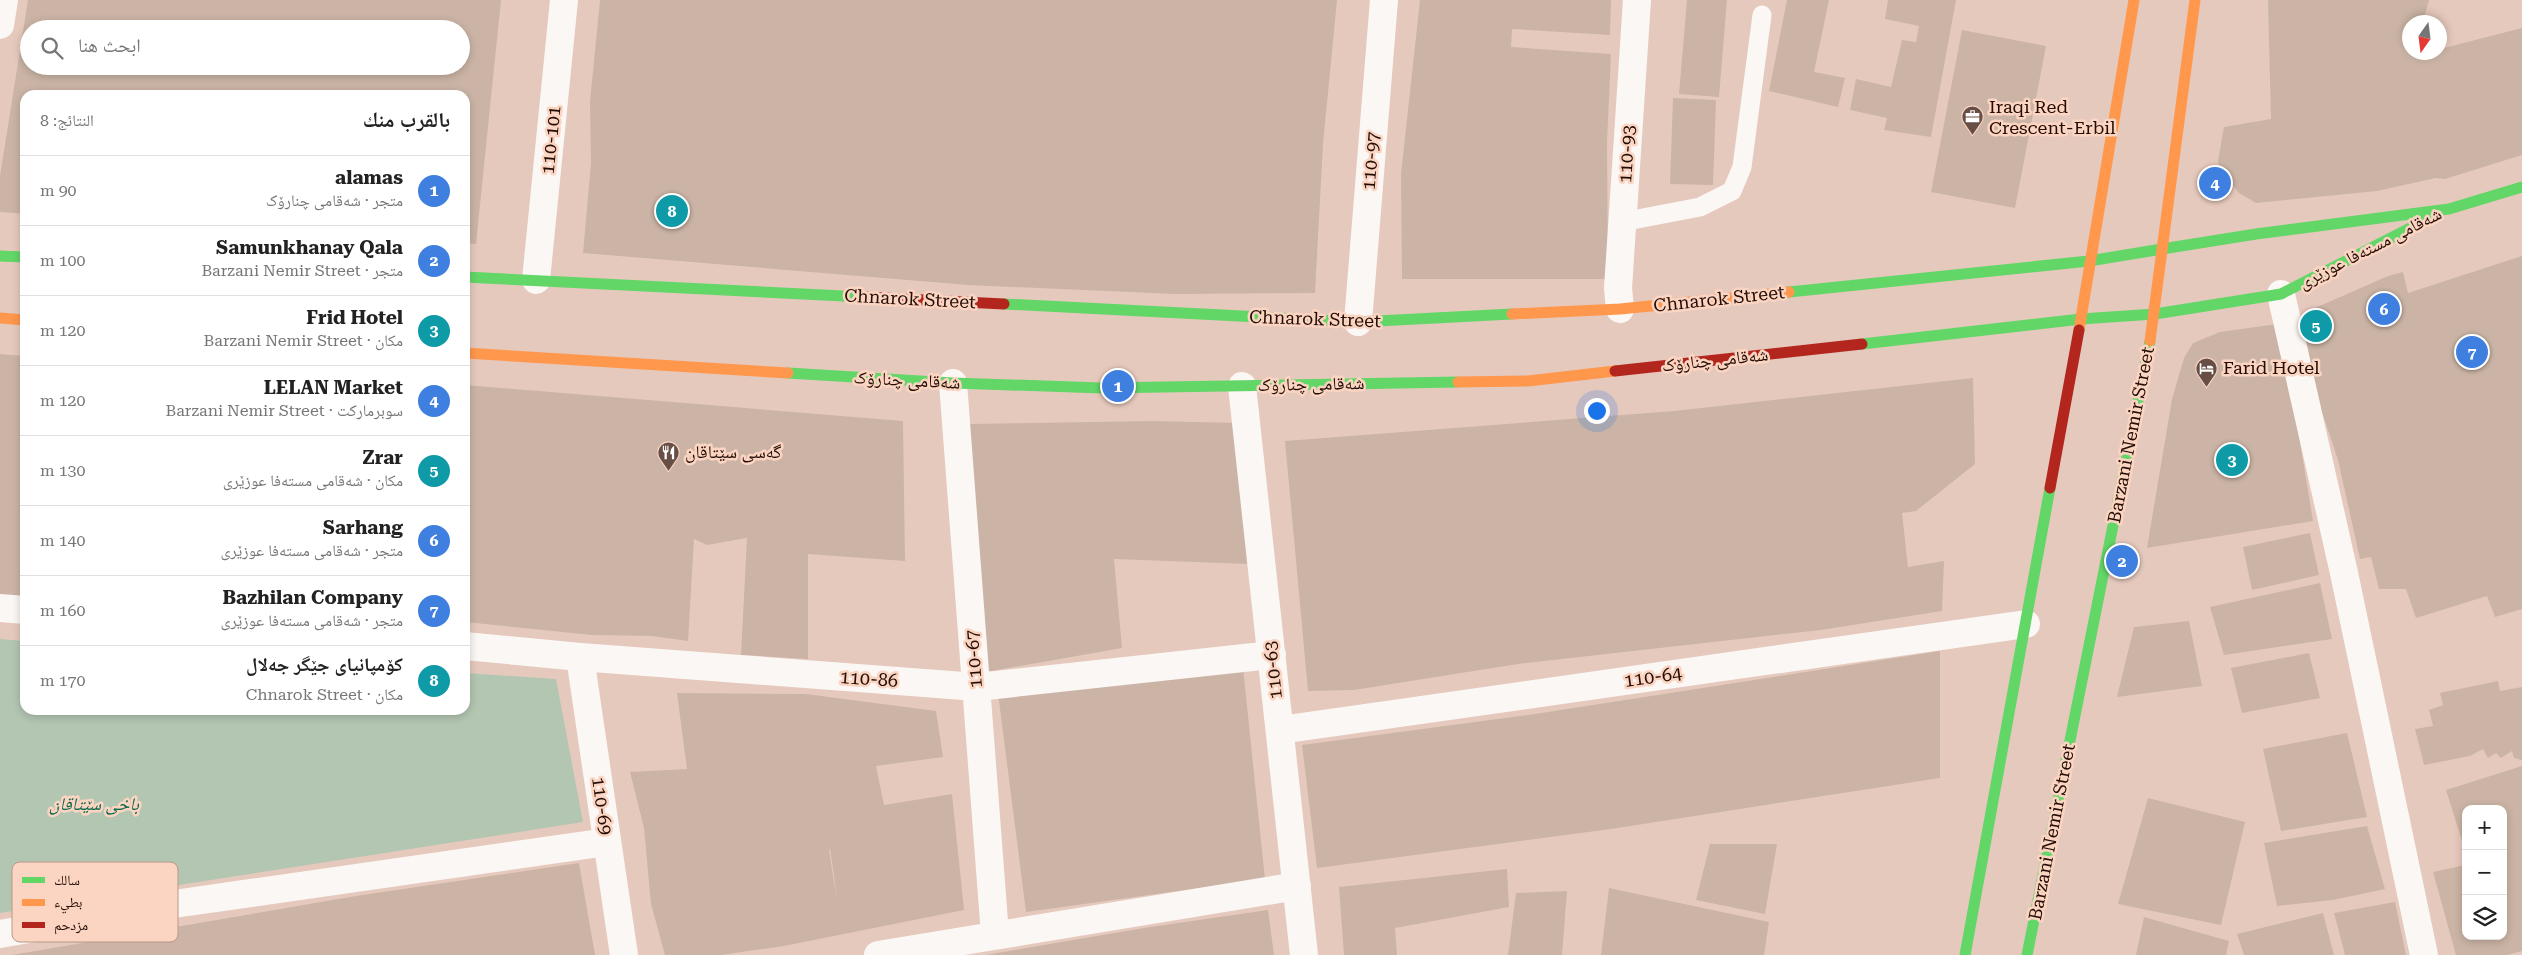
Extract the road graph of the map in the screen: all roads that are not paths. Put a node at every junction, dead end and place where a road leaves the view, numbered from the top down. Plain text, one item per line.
1 (4, 0) edge
2 (564, 0) edge
3 (1384, 0) edge
4 (1637, 0) edge
5 (2134, 0) edge
6 (2195, 0) edge
7 (1762, 15) dead end
8 (0, 25) edge
9 (2522, 187) edge
10 (2449, 209) junction
11 (1622, 222) junction
12 (2162, 249) junction
13 (0, 256) edge
14 (20, 257) edge
15 (2089, 261) junction
16 (470, 277) edge
17 (536, 280) junction
18 (2281, 294) junction
19 (1620, 309) junction
20 (2155, 314) junction
21 (0, 318) edge
22 (2081, 319) junction
23 (20, 320) edge
24 (1358, 322) junction
25 (470, 353) edge
26 (953, 383) junction
27 (1242, 386) junction
28 (0, 608) edge
29 (20, 610) edge
30 (2026, 624) junction
31 (470, 646) edge
32 (1272, 655) junction
33 (580, 657) junction
34 (976, 688) junction
35 (1280, 730) junction
36 (607, 842) junction
37 (1297, 886) junction
38 (178, 903) edge
39 (995, 936) junction
40 (624, 955) edge
41 (878, 955) edge
42 (1304, 955) edge
43 (1965, 955) edge
44 (2027, 955) edge
45 (2424, 955) edge

1 - 8 street
2 - 17 street, 110-101
3 - 24 street, 110-97
4 - 11 street, 110-93
5 - 15 main road
6 - 12 main road, Barzani Nemir Street
7 - 11 lane
9 - 10 main road
10 - 12 main road, شەقامی مستەفا عوزێری
10 - 18 main road, شەقامی مستەفا عوزێری
11 - 19 street, 110-93
12 - 15 main road, Chnarok Street
12 - 20 main road, Barzani Nemir Street
13 - 14 main road
15 - 19 main road, Chnarok Street
15 - 22 main road
16 - 17 main road, Chnarok Street
17 - 24 main road, Chnarok Street
18 - 20 main road, شەقامی مستەفا عوزێری
18 - 45 street
19 - 24 main road, Chnarok Street
20 - 22 main road, شەقامی چنارۆک
20 - 44 main road, Barzani Nemir Street
21 - 23 main road
22 - 27 main road, شەقامی چنارۆک
22 - 30 main road
25 - 26 main road, شەقامی چنارۆک
26 - 27 main road, شەقامی چنارۆک
26 - 34 street, 110-67
27 - 32 street, 110-63
28 - 29 street
30 - 35 street, 110-64
30 - 43 main road
31 - 33 street, 110-86
32 - 34 street, 110-86
32 - 35 street, 110-63
33 - 34 street, 110-86
33 - 36 street, 110-69
34 - 39 street, 110-67
35 - 37 street, 110-63
36 - 38 street
36 - 40 street, 110-69
37 - 39 street
37 - 42 street, 110-63
39 - 41 street

